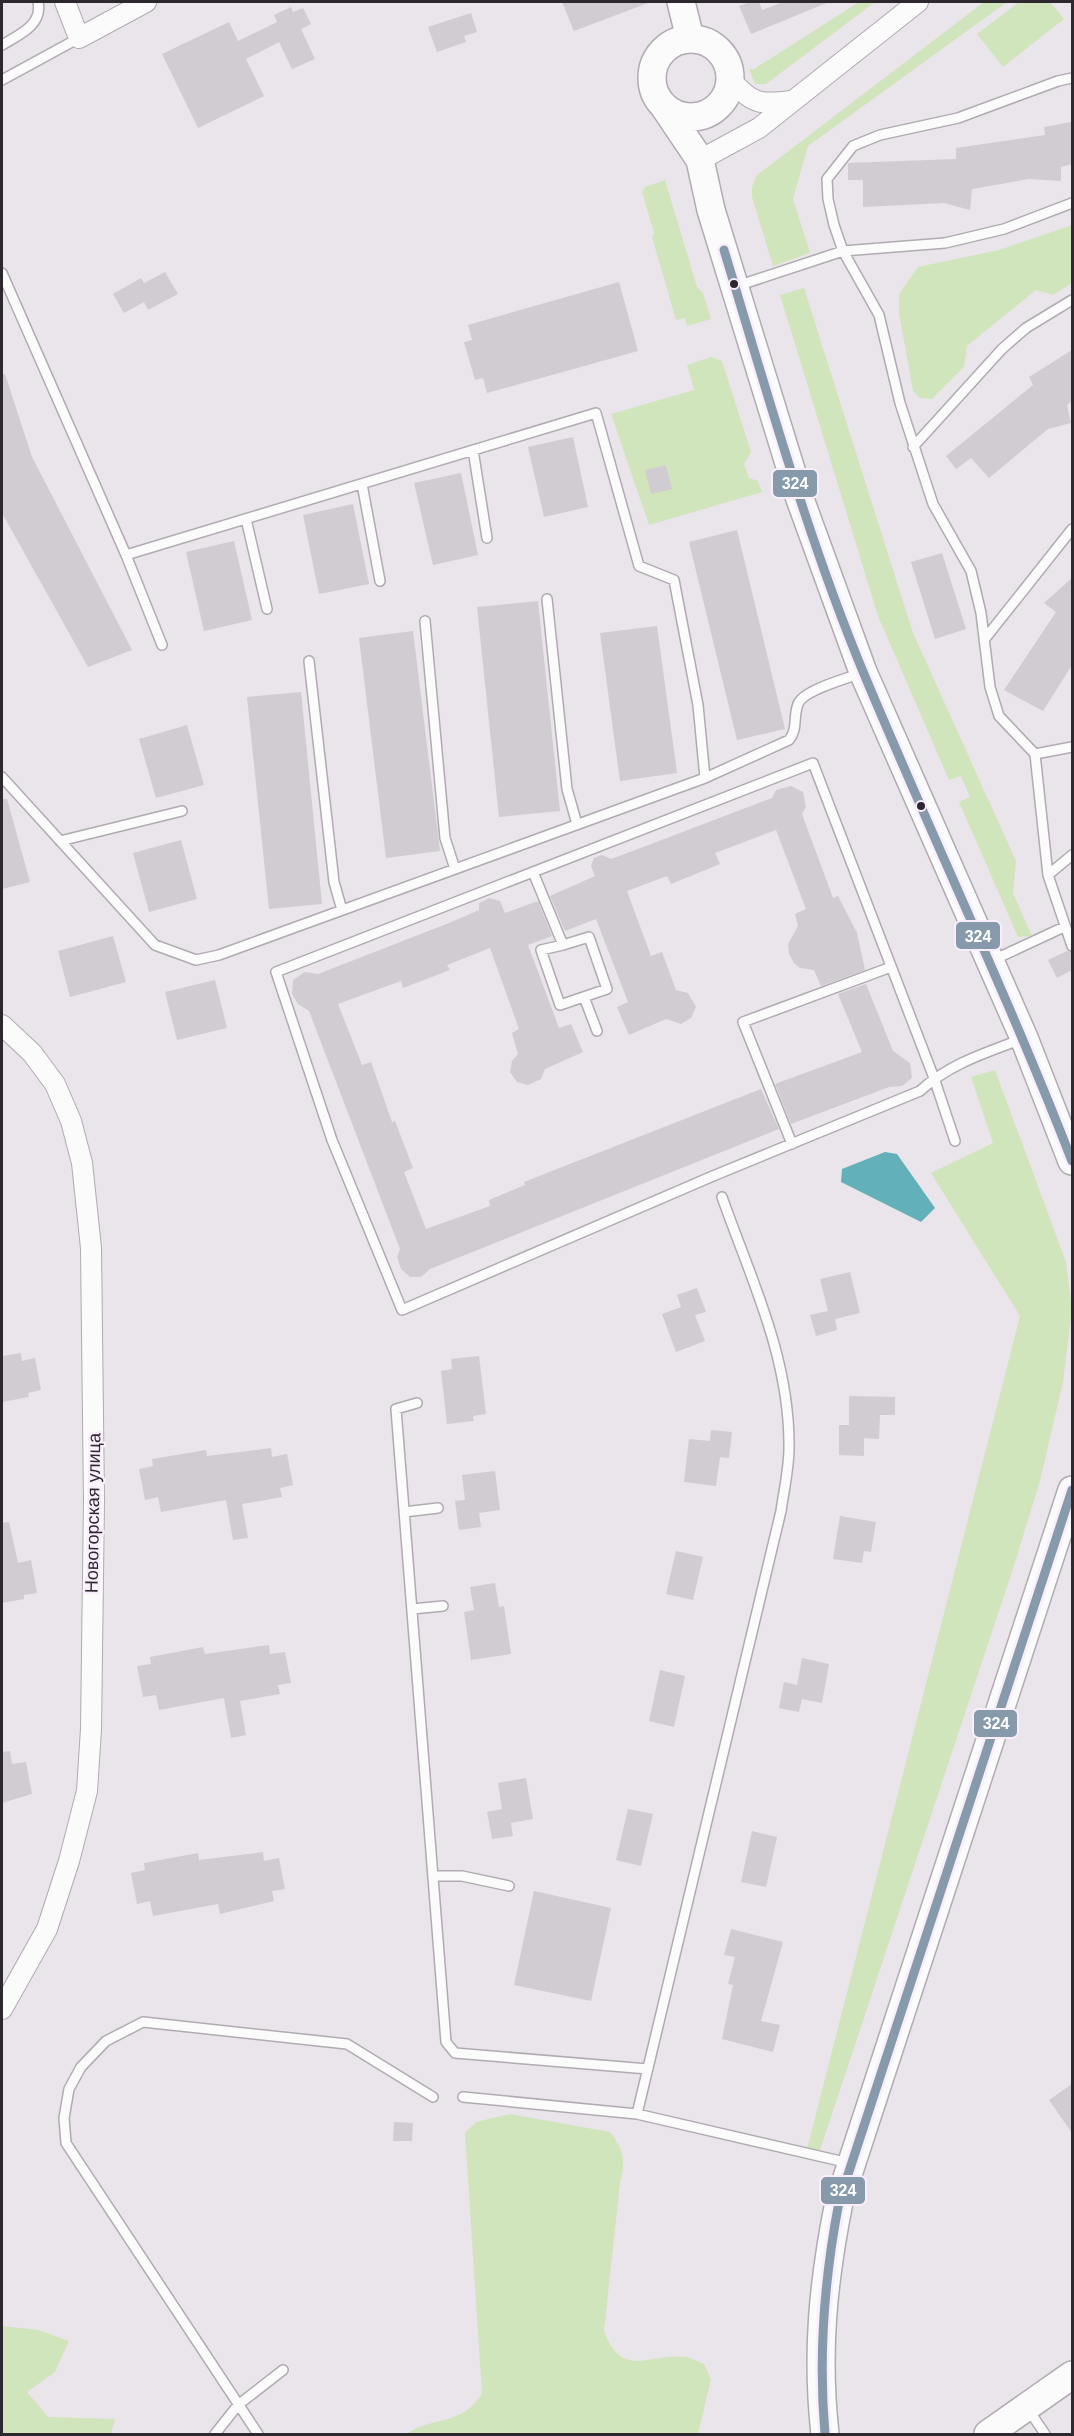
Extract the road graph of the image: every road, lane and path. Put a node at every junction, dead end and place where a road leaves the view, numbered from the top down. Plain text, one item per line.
1 (38, 2) edge
2 (65, 2) edge
3 (146, 2) edge
4 (681, 2) edge
5 (918, 2) edge
6 (79, 38) junction
7 (690, 38) junction
8 (2, 45) edge
9 (1072, 78) edge
10 (2, 80) edge
11 (726, 92) junction
12 (794, 101) junction
13 (663, 105) junction
14 (700, 160) junction
15 (1072, 203) edge
16 (843, 250) junction
17 (2, 273) edge
18 (735, 286) junction
19 (1072, 300) edge
20 (914, 447) junction
21 (473, 450) junction
22 (362, 484) junction
23 (246, 519) junction
24 (1072, 529) edge
25 (488, 538) dead end
26 (126, 555) junction
27 (380, 581) dead end
28 (547, 599) dead end
29 (267, 609) dead end
30 (425, 621) dead end
31 (984, 640) junction
32 (162, 645) dead end
33 (309, 661) dead end
34 (863, 672) junction
35 (1072, 747) edge
36 (1035, 754) junction
37 (2, 777) edge
38 (705, 778) junction
39 (182, 811) dead end
40 (577, 824) junction
41 (60, 841) junction
42 (1072, 855) edge
43 (455, 868) junction
44 (533, 872) junction
45 (1048, 875) junction
46 (342, 910) junction
47 (1064, 927) junction
48 (562, 945) junction
49 (1072, 946) edge
50 (989, 962) junction
51 (891, 967) junction
52 (584, 997) junction
53 (2, 1025) edge
54 (597, 1031) dead end
55 (1024, 1038) junction
56 (934, 1078) junction
57 (955, 1141) dead end
58 (792, 1144) junction
59 (1072, 1161) edge
60 (722, 1197) dead end
61 (417, 1403) dead end
62 (1072, 1490) edge
63 (438, 1508) dead end
64 (404, 1512) junction
65 (443, 1606) dead end
66 (412, 1609) junction
67 (433, 1876) junction
68 (509, 1887) dead end
69 (2, 2010) edge
70 (648, 2069) junction
71 (434, 2097) dead end
72 (463, 2097) dead end
73 (637, 2114) junction
74 (851, 2164) junction
75 (283, 2370) dead end
76 (1072, 2375) edge
77 (238, 2405) junction
78 (1027, 2408) junction
79 (215, 2434) edge
80 (258, 2434) edge
81 (825, 2434) edge
82 (988, 2434) edge
83 (1045, 2434) edge

1 - 8 lane
2 - 6 street
3 - 6 street
4 - 7 street
5 - 12 street
6 - 10 lane
7 - 11 street
7 - 13 street
9 - 16 lane
11 - 12 street
11 - 13 street
11 - 14 street
12 - 14 street
13 - 14 street
14 - 18 street
15 - 16 lane
16 - 18 lane
16 - 20 lane
17 - 26 lane
18 - 34 street
19 - 20 lane
20 - 31 lane
21 - 22 lane
21 - 25 lane
21 - 38 lane
22 - 23 lane
22 - 27 lane
23 - 26 lane
23 - 29 lane
24 - 31 lane
26 - 32 lane
28 - 40 lane
30 - 43 lane
31 - 36 lane
33 - 46 lane
34 - 38 lane
34 - 50 street
35 - 36 lane
36 - 45 lane
37 - 41 lane
38 - 40 lane
39 - 41 lane
40 - 43 lane
41 - 46 lane
42 - 45 lane
43 - 46 lane
44 - 48 lane
44 - 51 lane
44 - 58 lane
45 - 47 lane
47 - 49 lane
47 - 50 lane
48 - 52 lane
48 - 52 lane
50 - 55 street
51 - 56 lane
51 - 58 lane
52 - 54 lane
53 - 69 street, Новогорская улица
55 - 56 lane
55 - 59 street
56 - 57 lane
56 - 58 lane
60 - 70 lane
61 - 64 lane
62 - 74 street
63 - 64 lane
64 - 66 lane
65 - 66 lane
66 - 67 lane
67 - 68 lane
67 - 70 lane
70 - 73 lane
71 - 77 lane
72 - 73 lane
73 - 74 lane
74 - 81 street
75 - 77 lane
76 - 78 street
77 - 79 lane
77 - 80 lane
78 - 82 street
78 - 83 lane

